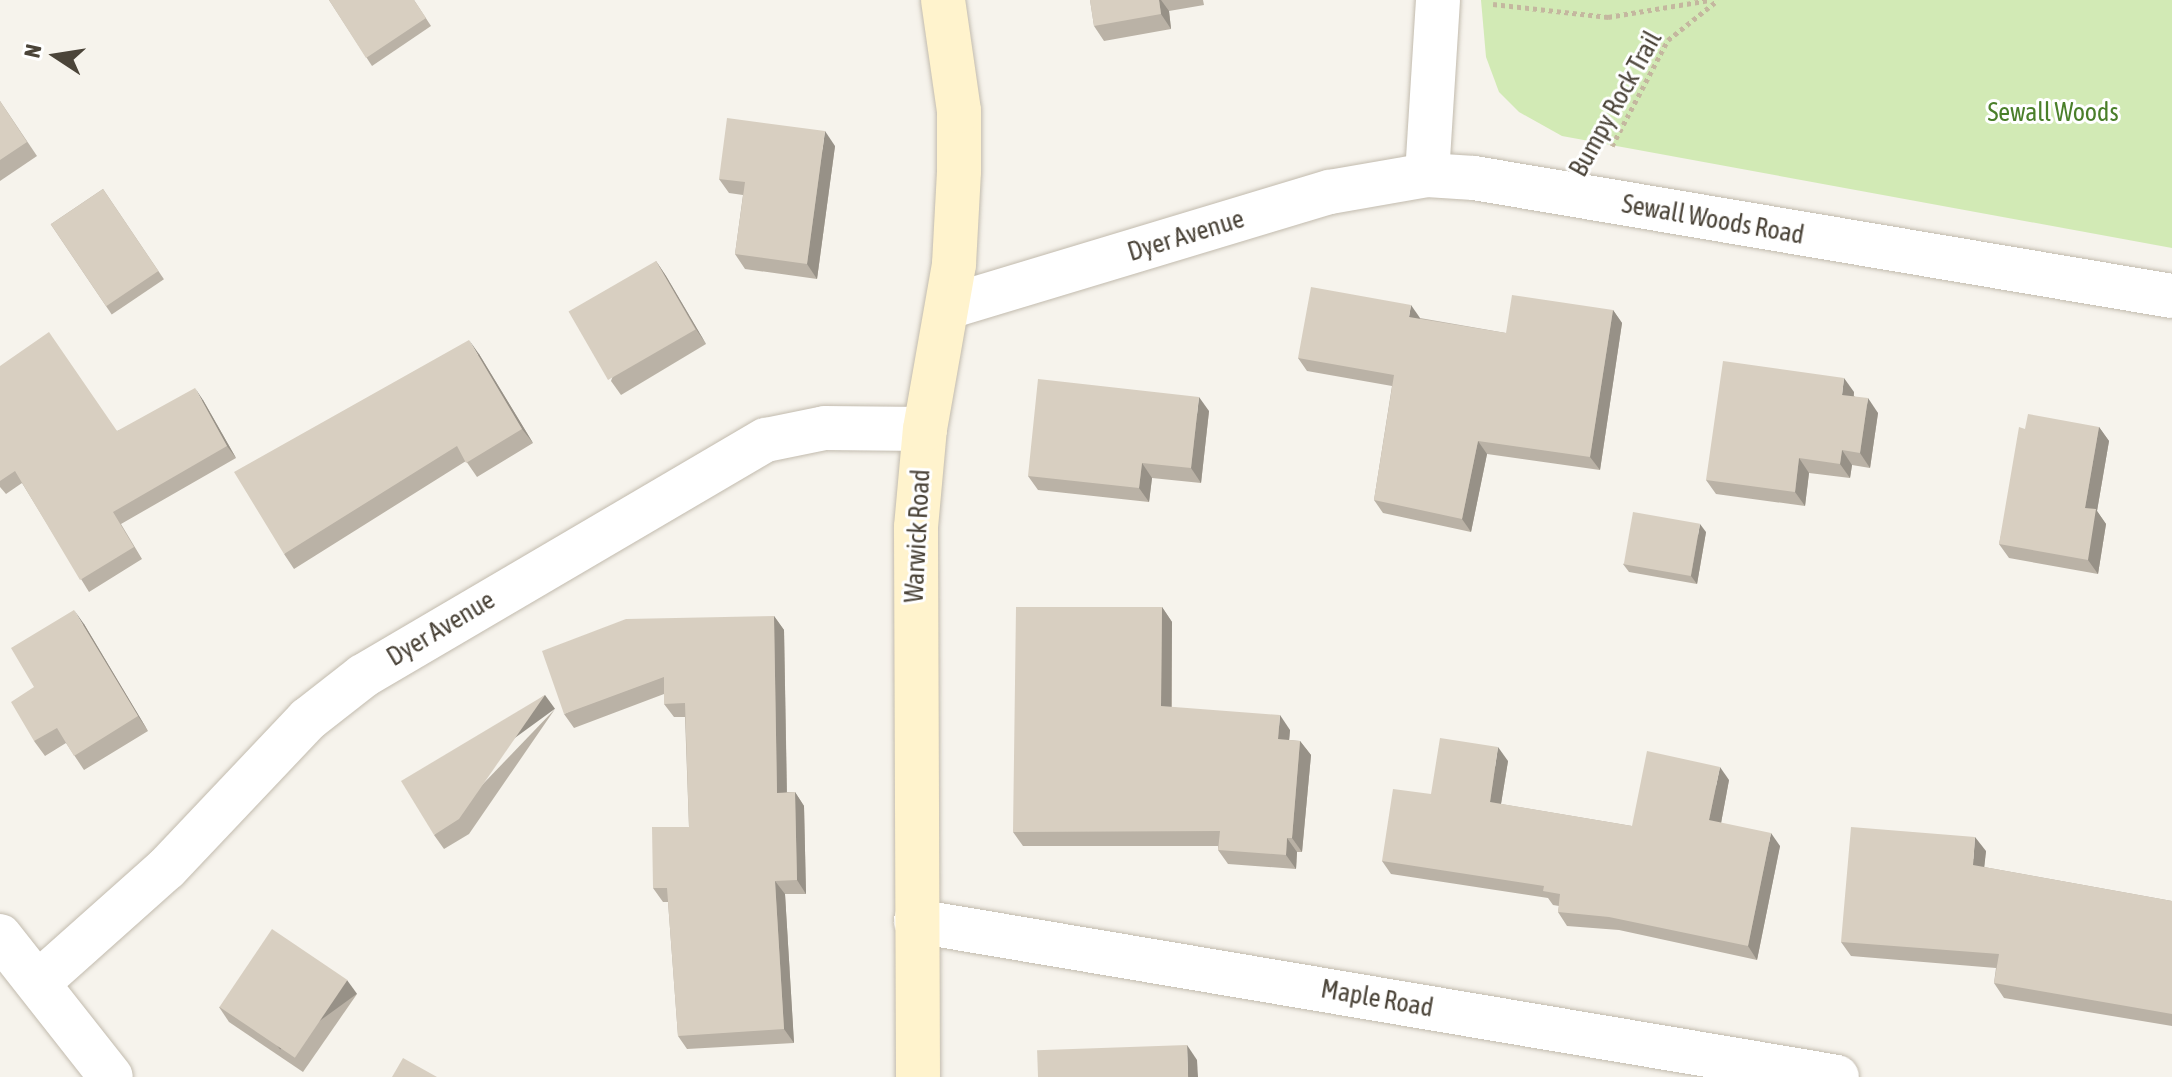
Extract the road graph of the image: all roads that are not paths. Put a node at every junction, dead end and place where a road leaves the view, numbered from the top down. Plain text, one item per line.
1 (943, 0) edge
2 (1438, 0) edge
3 (1427, 175) junction
4 (2172, 296) edge
5 (948, 307) junction
6 (925, 429) junction
7 (916, 921) junction
8 (0, 936) edge
9 (40, 981) junction
10 (111, 1077) edge
11 (918, 1077) edge
12 (1837, 1077) edge

1 - 5 main road, Warwick Road
2 - 3 street
3 - 4 street, Sewall Woods Road
3 - 5 street, Dyer Avenue
5 - 6 main road, Warwick Road
6 - 7 main road, Warwick Road
6 - 9 street, Dyer Avenue
7 - 11 main road, Warwick Road
7 - 12 street, Maple Road
8 - 9 street
9 - 10 street

